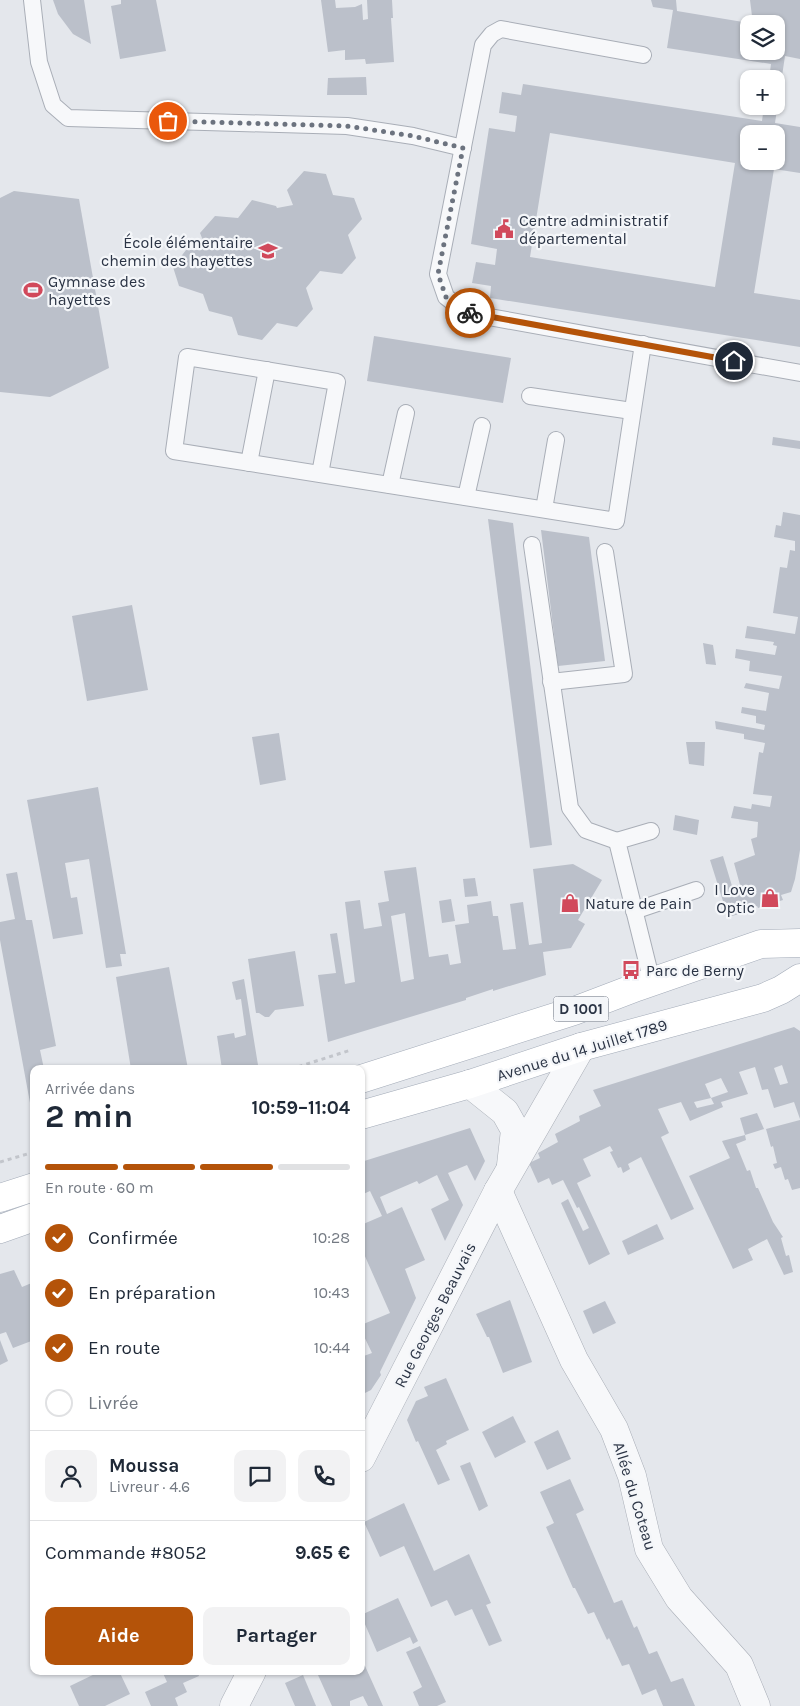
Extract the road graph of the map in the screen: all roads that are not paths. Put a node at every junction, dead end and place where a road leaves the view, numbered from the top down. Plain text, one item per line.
1 (32, 0) edge
2 (643, 55) dead end
3 (463, 148) junction
4 (642, 344) junction
5 (267, 370) junction
6 (800, 373) edge
7 (530, 396) dead end
8 (632, 411) junction
9 (406, 413) dead end
10 (482, 426) dead end
11 (556, 440) dead end
12 (249, 463) junction
13 (320, 474) junction
14 (390, 485) junction
15 (466, 497) junction
16 (544, 509) junction
17 (532, 545) dead end
18 (605, 552) dead end
19 (551, 682) junction
20 (651, 831) dead end
21 (617, 841) junction
22 (696, 890) dead end
23 (634, 911) junction
24 (800, 943) edge
25 (800, 978) edge
26 (652, 982) junction
27 (581, 1047) junction
28 (365, 1078) edge
29 (470, 1084) junction
30 (365, 1114) edge
31 (504, 1182) junction
32 (30, 1188) edge
33 (0, 1198) edge
34 (30, 1218) edge
35 (0, 1229) edge
36 (365, 1450) edge
37 (250, 1675) edge
38 (234, 1706) edge
39 (756, 1706) edge

1 - 3 lane
2 - 3 lane
3 - 4 lane
4 - 6 lane
4 - 8 lane
5 - 12 lane
5 - 12 lane
5 - 13 lane
7 - 8 lane
8 - 16 lane
9 - 14 lane
10 - 15 lane
11 - 16 lane
12 - 13 lane
13 - 14 lane
14 - 15 lane
15 - 16 lane
17 - 19 lane
18 - 19 lane
19 - 21 lane
20 - 21 lane
21 - 23 lane
22 - 23 lane
23 - 26 lane
24 - 26 main road, D 1001
25 - 27 main road, Avenue du 14 Juillet 1789 / D 1001
26 - 28 main road, D 1001
27 - 29 main road, Avenue du 14 Juillet 1789 / D 1001
27 - 31 street, Rue Georges Beauvais
29 - 30 main road, Avenue du 14 Juillet 1789 / D 1001
29 - 31 street, Rue Georges Beauvais
31 - 36 street, Rue Georges Beauvais
31 - 39 street, Allée du Coteau
32 - 33 main road
34 - 35 main road
37 - 38 street

